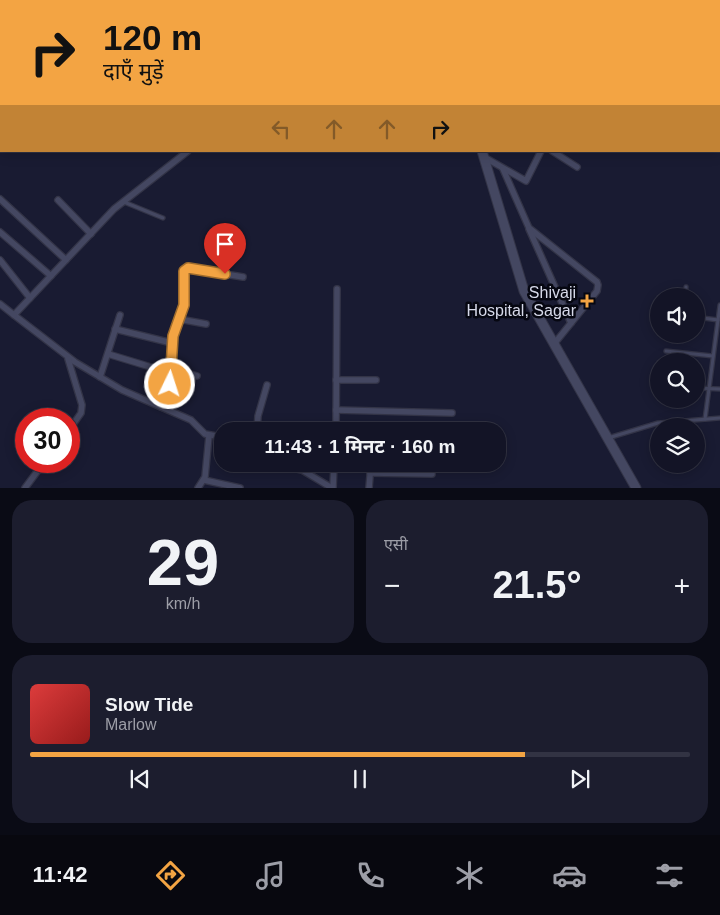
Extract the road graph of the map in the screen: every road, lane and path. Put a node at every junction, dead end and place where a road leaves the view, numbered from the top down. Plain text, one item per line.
1 (187, 152) edge
2 (540, 152) edge
3 (554, 152) edge
4 (483, 154) edge
5 (577, 167) dead end
6 (503, 169) junction
7 (0, 199) edge
8 (58, 200) dead end
9 (123, 202) junction
10 (162, 218) dead end
11 (527, 224) junction
12 (0, 232) edge
13 (91, 234) junction
14 (0, 260) edge
15 (66, 260) junction
16 (51, 276) junction
17 (243, 277) dead end
18 (337, 289) dead end
19 (30, 298) junction
20 (0, 304) edge
21 (720, 305) edge
22 (120, 314) dead end
23 (14, 315) junction
24 (705, 317) edge
25 (719, 318) edge
26 (179, 319) junction
27 (571, 323) junction
28 (206, 324) dead end
29 (116, 330) junction
30 (172, 343) junction
31 (554, 344) junction
32 (666, 351) dead end
33 (108, 354) junction
34 (720, 354) edge
35 (713, 355) junction
36 (68, 357) junction
37 (154, 368) dead end
38 (171, 368) junction
39 (197, 376) dead end
40 (100, 377) junction
41 (336, 380) junction
42 (376, 380) dead end
43 (267, 385) dead end
44 (705, 389) edge
45 (709, 389) junction
46 (720, 390) edge
47 (161, 407) junction
48 (336, 410) junction
49 (452, 413) dead end
50 (80, 414) edge
51 (704, 418) edge
52 (720, 418) edge
53 (705, 419) edge
54 (258, 422) edge
55 (336, 422) edge
56 (650, 425) edge
57 (209, 436) junction
58 (214, 436) edge
59 (608, 438) junction
60 (305, 472) edge
61 (333, 472) edge
62 (36, 473) edge
63 (370, 473) joint
64 (432, 474) dead end
65 (204, 480) junction
66 (25, 488) edge
67 (198, 488) edge
68 (240, 488) edge
69 (332, 488) edge
70 (369, 488) edge
71 (636, 488) edge

1 - 9 street
2 - 6 street
3 - 5 street
4 - 6 street
4 - 31 main road
6 - 11 street
7 - 15 street
8 - 13 street
9 - 10 lane
9 - 13 street
11 - 27 street
11 - 27 street
12 - 16 street
13 - 15 street
14 - 19 street
15 - 16 street
16 - 19 street
17 - 26 street
18 - 41 street
19 - 23 street
20 - 23 street
21 - 25 lane
22 - 29 street
23 - 36 street
24 - 25 lane
25 - 35 lane
26 - 28 street
26 - 30 street
27 - 31 street
29 - 30 street
29 - 33 street
30 - 38 street
31 - 59 main road
32 - 35 lane
33 - 37 street
33 - 40 street
34 - 35 lane
35 - 45 lane
36 - 40 street
36 - 50 street
38 - 39 street
38 - 47 street
40 - 47 street
41 - 42 street
41 - 48 street
43 - 54 street
44 - 45 lane
45 - 46 lane
45 - 51 lane
47 - 57 street
48 - 49 street
48 - 55 street
52 - 53 lane
56 - 59 lane
57 - 58 street
57 - 65 street
59 - 71 main road
60 - 69 street
61 - 69 street
62 - 66 street
63 - 64 street
63 - 70 street
65 - 67 street
65 - 68 street

